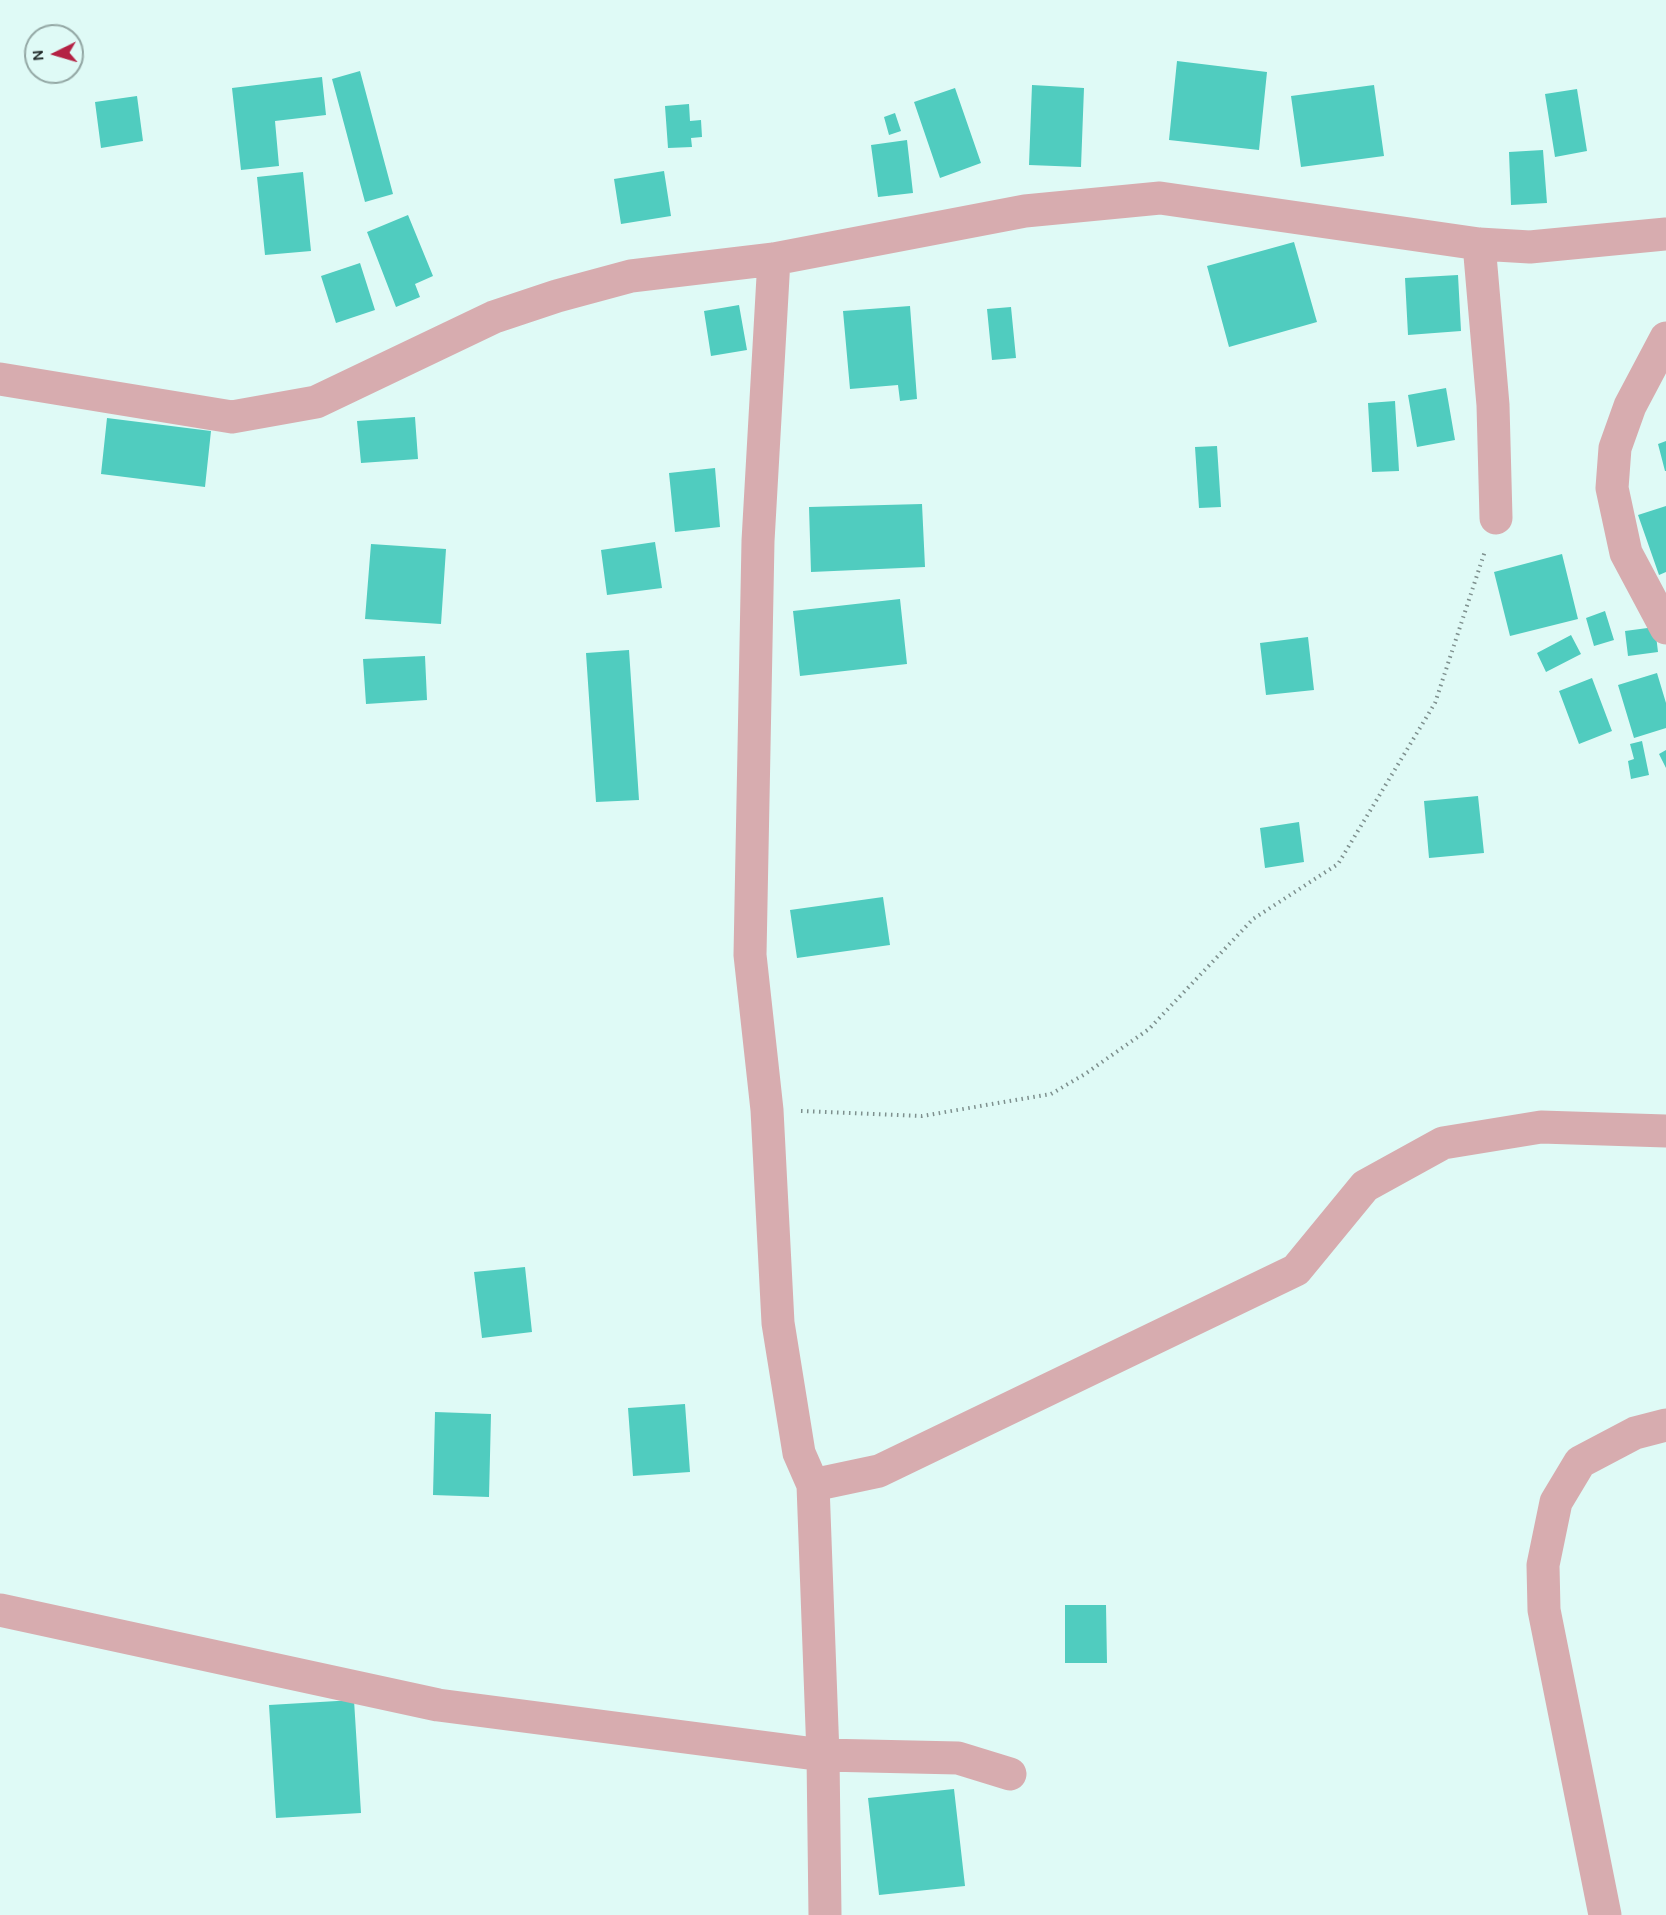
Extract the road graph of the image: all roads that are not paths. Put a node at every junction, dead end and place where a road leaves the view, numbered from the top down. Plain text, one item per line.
1 (1666, 234) edge
2 (1479, 244) junction
3 (774, 259) junction
4 (1666, 338) edge
5 (0, 379) edge
6 (1497, 519) road end
7 (1666, 628) edge
8 (1666, 1131) edge
9 (1666, 1425) edge
10 (813, 1485) junction
11 (0, 1610) edge
12 (823, 1755) junction
13 (1010, 1774) dead end
14 (825, 1915) edge
15 (1605, 1915) edge

1 - 2 street
2 - 3 street
2 - 6 street
3 - 5 street
3 - 10 street
4 - 7 street
8 - 10 street
9 - 15 street
10 - 12 street
11 - 12 street
12 - 13 street
12 - 14 street

